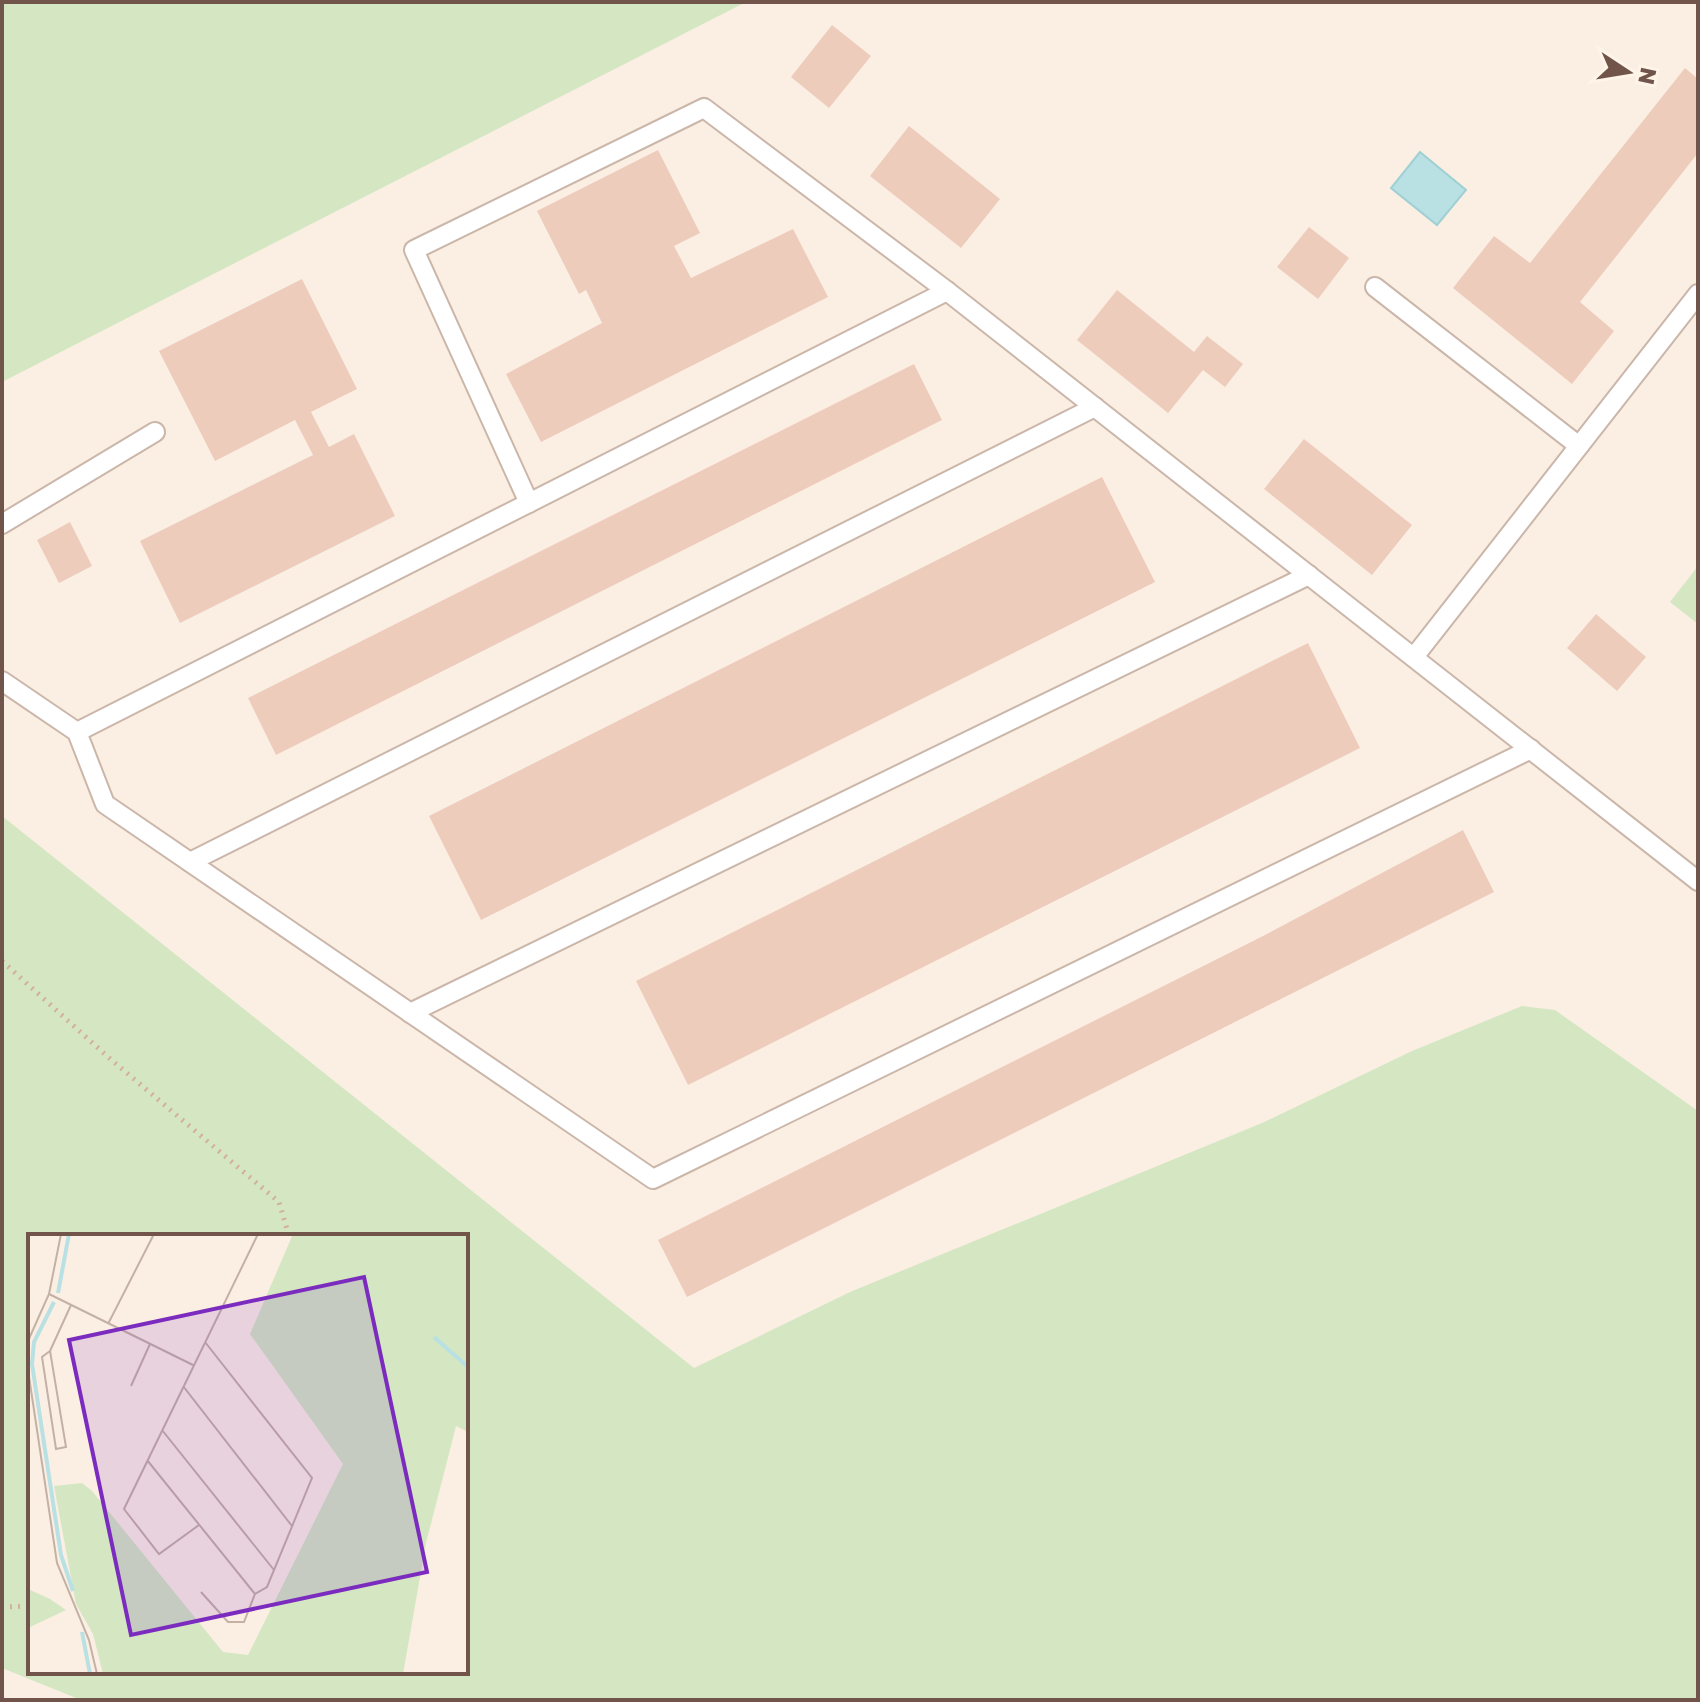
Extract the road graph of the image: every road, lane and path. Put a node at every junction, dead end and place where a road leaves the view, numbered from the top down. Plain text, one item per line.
1 (1375, 287) dead end
2 (947, 291) junction
3 (1698, 294) edge
4 (1095, 407) junction
5 (155, 432) dead end
6 (1579, 446) junction
7 (529, 503) junction
8 (2, 524) edge
9 (1309, 575) junction
10 (1414, 657) junction
11 (2, 681) edge
12 (77, 732) junction
13 (1531, 749) junction
14 (190, 862) junction
15 (1698, 881) edge
16 (2, 961) edge
17 (410, 1013) junction
18 (288, 1234) edge
19 (28, 1606) edge
20 (2, 1607) edge

1 - 6 lane
2 - 4 lane
2 - 7 lane
2 - 7 lane
3 - 6 lane
4 - 9 lane
4 - 14 lane
5 - 8 lane
6 - 10 lane
7 - 12 lane
9 - 10 lane
9 - 17 lane
10 - 13 lane
11 - 12 lane
12 - 14 lane
13 - 15 lane
13 - 17 lane
14 - 17 lane
16 - 18 path
19 - 20 path

